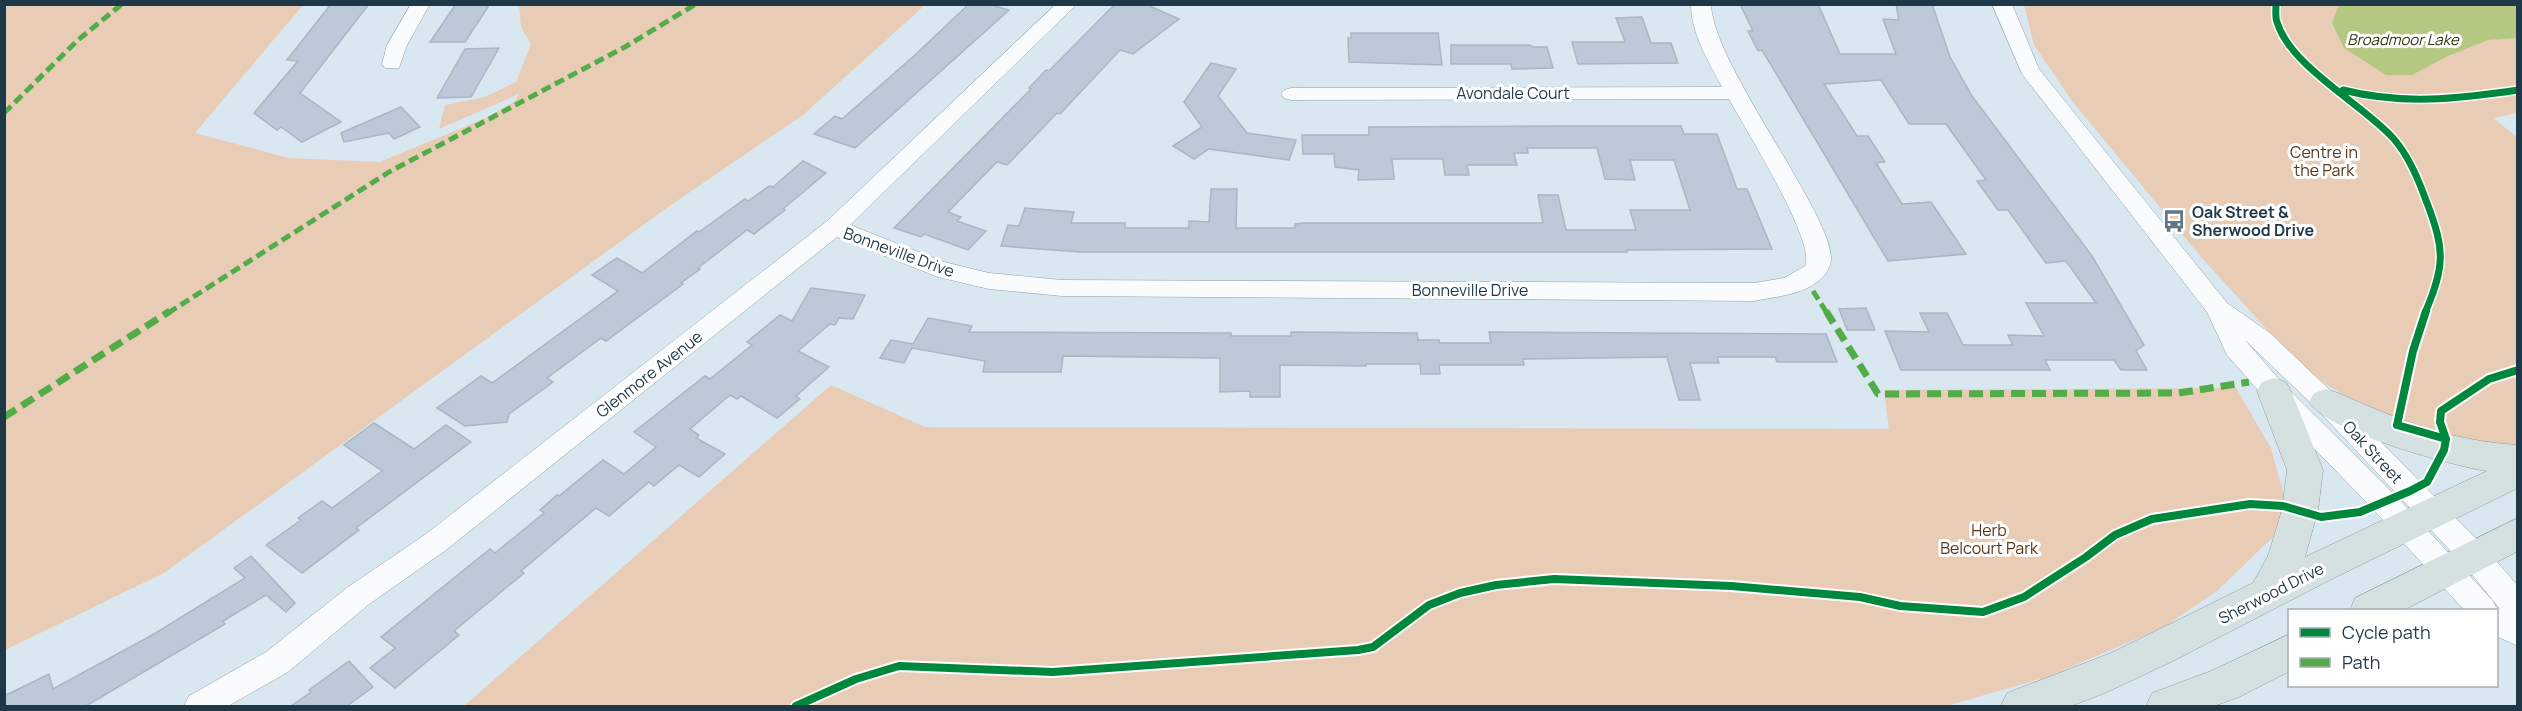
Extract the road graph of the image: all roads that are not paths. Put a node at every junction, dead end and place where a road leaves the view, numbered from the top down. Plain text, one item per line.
1 (421, 4) edge
2 (1068, 4) edge
3 (1701, 4) edge
4 (2002, 4) edge
5 (392, 64) dead end
6 (1735, 93) junction
7 (1291, 94) dead end
8 (834, 227) junction
9 (2218, 308) junction
10 (2274, 391) junction
11 (2326, 402) junction
12 (2517, 459) edge
13 (2517, 472) edge
14 (2418, 519) junction
15 (2517, 533) edge
16 (2460, 563) junction
17 (2266, 595) junction
18 (2517, 608) edge
19 (2371, 609) edge
20 (2482, 609) edge
21 (2498, 621) edge
22 (2517, 633) edge
23 (2288, 652) edge
24 (200, 706) edge
25 (2021, 706) edge
26 (2166, 706) edge

1 - 5 street
2 - 8 street, Glenmore Avenue
3 - 6 street, Bonneville Drive
4 - 9 street, Oak Street
6 - 7 street, Avondale Court
6 - 8 street, Bonneville Drive
8 - 24 street, Glenmore Avenue
9 - 10 street, Oak Street
9 - 11 street, Oak Street
10 - 14 street, Oak Street
10 - 17 main road
11 - 12 main road
11 - 14 street, Oak Street
13 - 14 main road, Sherwood Drive
14 - 16 street, Oak Street
14 - 17 main road, Sherwood Drive
15 - 16 main road
16 - 18 street, Oak Street
16 - 19 main road
16 - 20 street, Oak Street
17 - 25 main road, Sherwood Drive
21 - 22 street
23 - 26 main road

